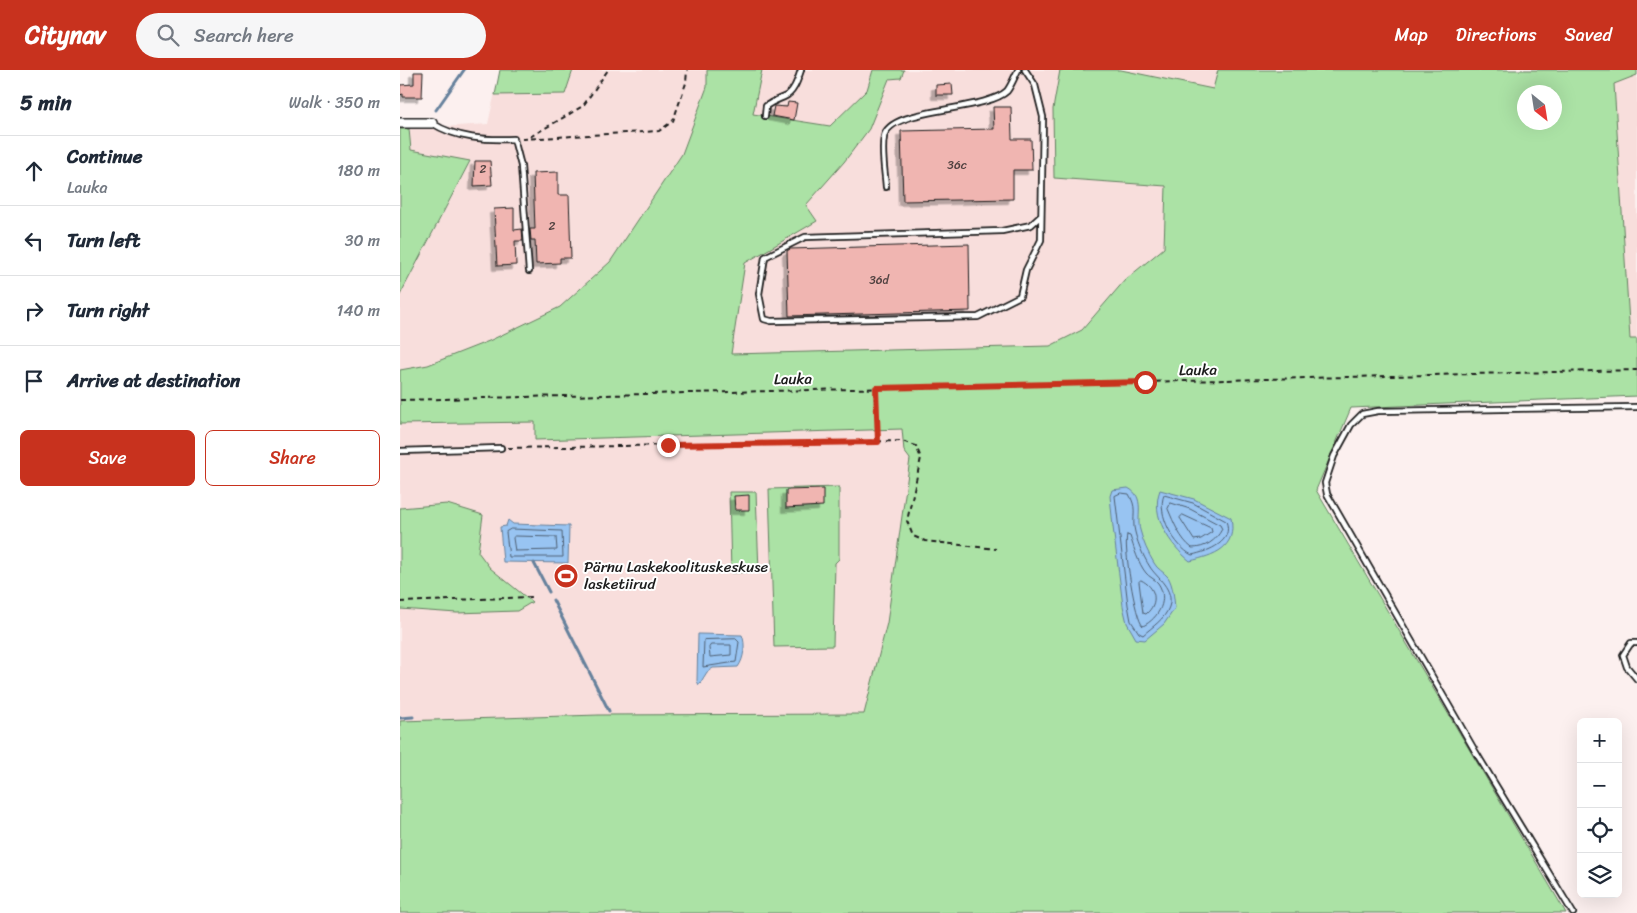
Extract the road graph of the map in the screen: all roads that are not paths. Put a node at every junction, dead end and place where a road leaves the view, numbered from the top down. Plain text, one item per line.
1 (801, 70) edge
2 (1018, 70) edge
3 (1025, 70) edge
4 (765, 116) dead end
5 (400, 123) edge
6 (432, 123) joint
7 (886, 188) dead end
8 (1041, 216) junction
9 (529, 271) dead end
10 (1637, 407) edge
11 (501, 448) road end
12 (400, 451) edge
13 (1637, 643) edge
14 (1637, 680) edge
15 (1573, 913) edge

1 - 4 lane
2 - 7 lane
3 - 8 lane
5 - 6 street
6 - 9 lane
8 - 8 lane
10 - 15 lane
11 - 12 lane
13 - 14 lane

